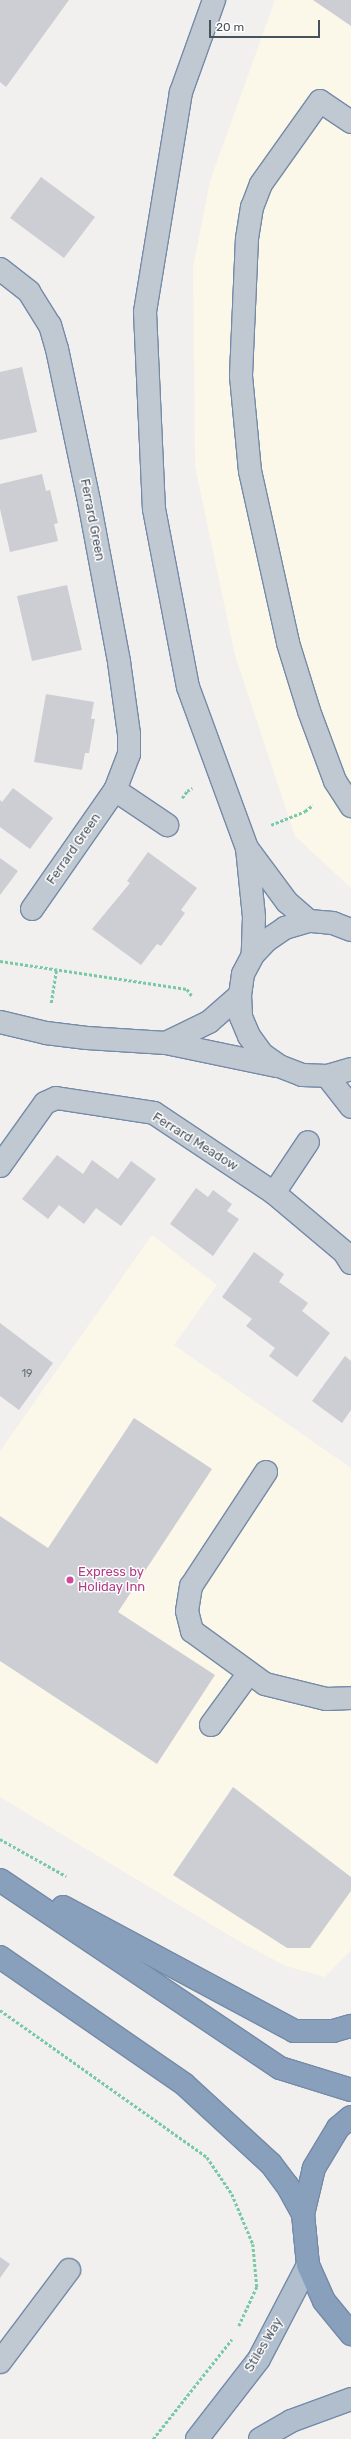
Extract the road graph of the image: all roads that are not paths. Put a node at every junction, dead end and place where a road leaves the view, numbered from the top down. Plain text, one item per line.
1 (214, 0) edge
2 (351, 122) edge
3 (0, 269) edge
4 (115, 790) junction
5 (351, 806) edge
6 (167, 824) road end
7 (244, 842) junction
8 (32, 909) dead end
9 (309, 922) junction
10 (351, 930) edge
11 (253, 955) junction
12 (240, 995) junction
13 (0, 1022) edge
14 (166, 1042) junction
15 (279, 1066) junction
16 (351, 1069) edge
17 (327, 1076) junction
18 (351, 1107) edge
19 (308, 1142) dead end
20 (0, 1166) edge
21 (274, 1193) junction
22 (351, 1263) edge
23 (266, 1472) dead end
24 (249, 1673) junction
25 (351, 1698) edge
26 (211, 1725) dead end
27 (0, 1874) edge
28 (0, 1880) edge
29 (0, 1957) edge
30 (351, 2026) edge
31 (351, 2090) edge
32 (351, 2117) edge
33 (303, 2214) junction
34 (308, 2265) junction
35 (70, 2270) dead end
36 (351, 2334) edge
37 (0, 2362) edge
38 (351, 2399) edge
39 (197, 2439) edge
40 (260, 2439) edge

1 - 7 street
2 - 5 street
3 - 4 street, Ferrard Green
4 - 6 street
4 - 8 street, Ferrard Green
7 - 9 street
7 - 11 street
9 - 10 street
9 - 11 street
11 - 12 street
12 - 14 street
12 - 15 street
13 - 14 street
14 - 15 street
15 - 17 street
16 - 17 street
17 - 18 street
19 - 21 street
20 - 21 street, Ferrard Meadow
21 - 22 street, Ferrard Meadow
23 - 24 street
24 - 25 street
24 - 26 street
27 - 30 highway
28 - 31 highway
29 - 33 highway
32 - 33 highway
33 - 34 highway
34 - 36 highway
34 - 39 main road, Stiles Way
35 - 37 street
38 - 40 main road

